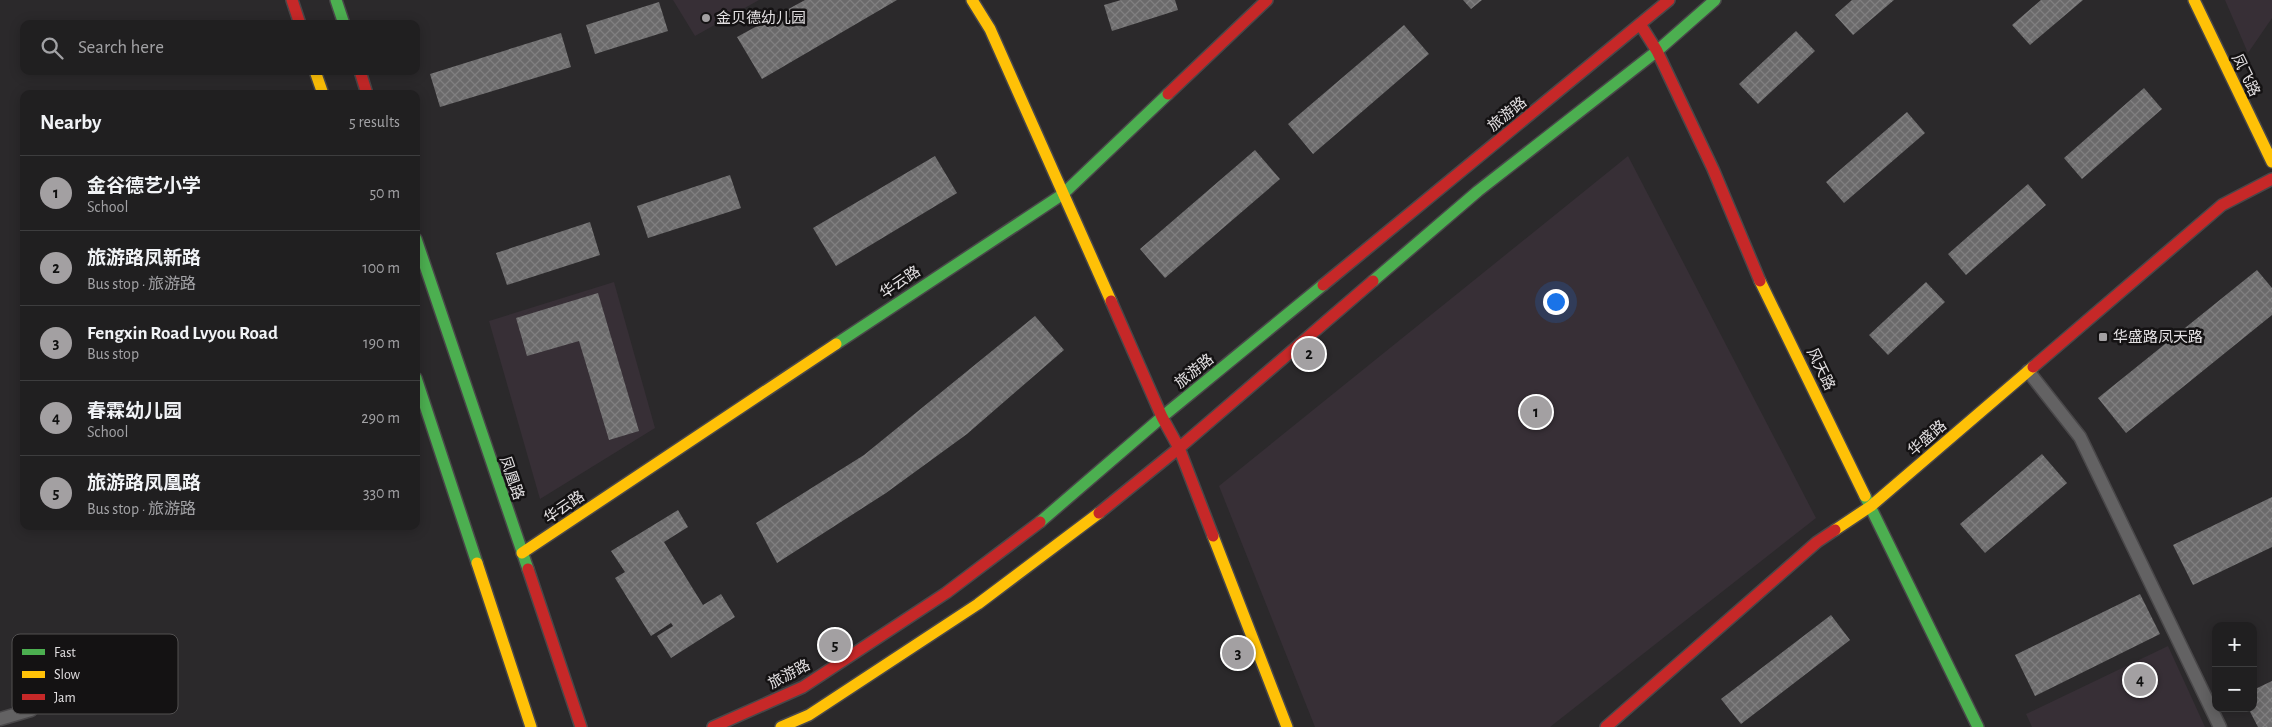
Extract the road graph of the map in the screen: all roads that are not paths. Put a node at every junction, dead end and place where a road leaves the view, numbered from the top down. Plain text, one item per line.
1 (292, 0) edge
2 (336, 0) edge
3 (972, 0) edge
4 (1267, 0) edge
5 (1669, 0) edge
6 (1716, 0) edge
7 (2194, 0) edge
8 (299, 20) edge
9 (343, 20) edge
10 (1640, 24) junction
11 (1657, 51) junction
12 (316, 75) edge
13 (361, 75) edge
14 (322, 90) edge
15 (367, 90) edge
16 (2272, 162) edge
17 (2272, 179) edge
18 (1063, 194) junction
19 (420, 251) edge
20 (2028, 371) junction
21 (420, 390) edge
22 (1162, 417) junction
23 (1178, 448) junction
24 (1871, 506) junction
25 (522, 553) junction
26 (17, 714) edge
27 (0, 719) edge
28 (531, 727) edge
29 (581, 727) edge
30 (713, 727) edge
31 (782, 727) edge
32 (1287, 727) edge
33 (1606, 727) edge
34 (1978, 727) edge
35 (2220, 727) edge

1 - 8 street
2 - 9 street
3 - 18 street
4 - 18 street, 华云路
5 - 10 street, 旅游路
6 - 11 street
7 - 16 street, 凤飞路
10 - 11 street, 风天路
10 - 22 street, 旅游路
11 - 23 street
11 - 24 street, 风天路
12 - 14 street
13 - 15 street
17 - 20 street, 华盛路
18 - 22 street
18 - 25 street, 华云路
19 - 25 street, 凤凰路
20 - 24 street, 华盛路
20 - 35 street
21 - 28 street
22 - 23 street
22 - 30 street, 旅游路
23 - 31 street
23 - 32 street
24 - 33 street, 华盛路
24 - 34 street, 风天路
25 - 29 street, 凤凰路
26 - 27 street

